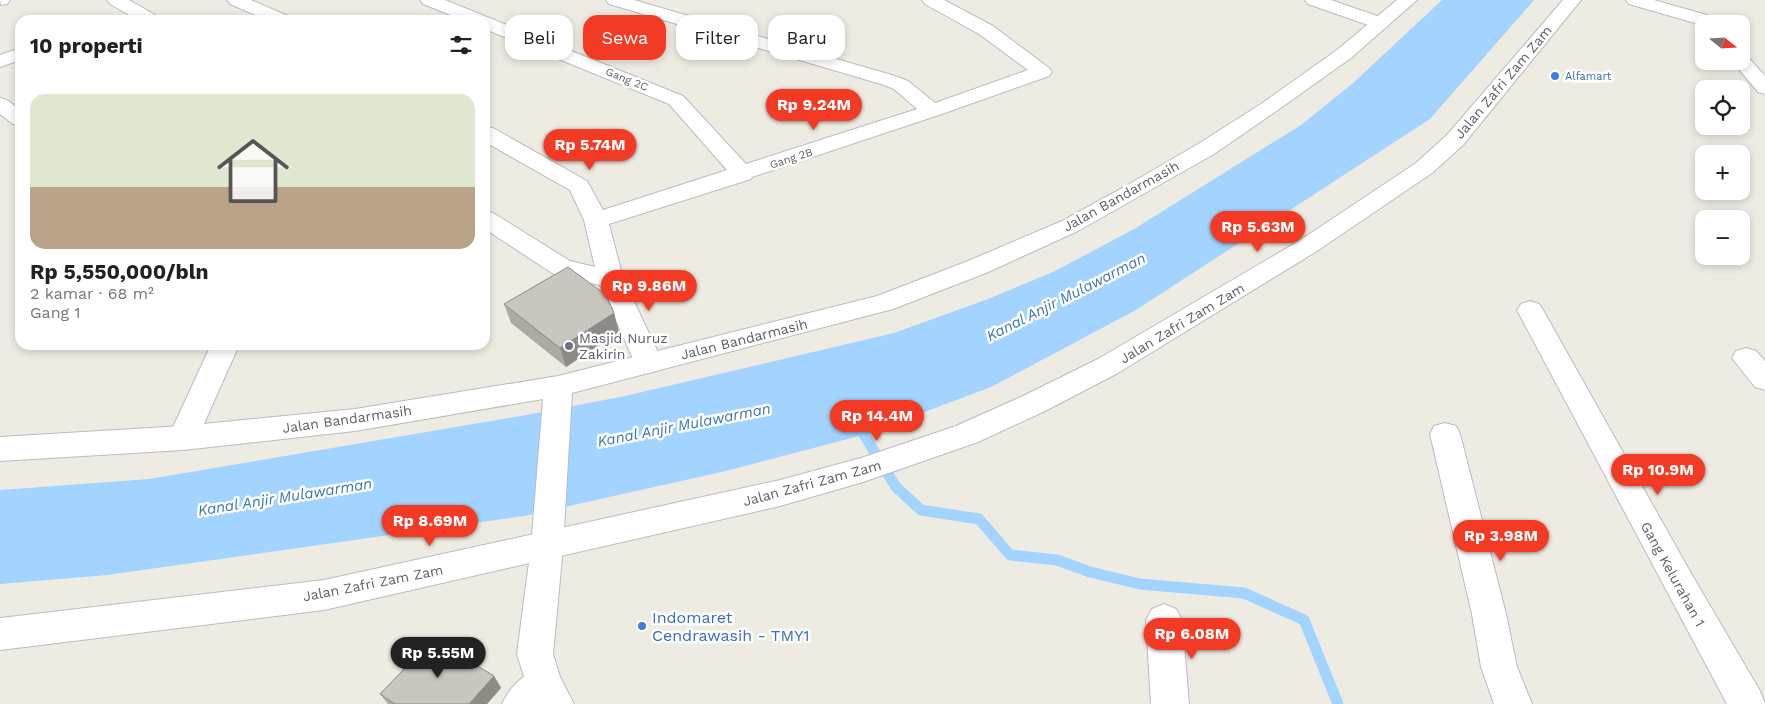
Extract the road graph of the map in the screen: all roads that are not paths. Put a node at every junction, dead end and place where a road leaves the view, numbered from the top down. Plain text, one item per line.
1 (116, 0) edge
2 (236, 0) edge
3 (429, 0) edge
4 (615, 0) edge
5 (931, 0) edge
6 (1314, 0) edge
7 (1408, 0) edge
8 (1572, 0) edge
9 (1635, 0) edge
10 (142, 15) edge
11 (270, 15) edge
12 (466, 15) edge
13 (1695, 17) edge
14 (1380, 23) junction
15 (490, 24) edge
16 (1749, 70) edge
17 (1765, 88) edge
18 (0, 104) edge
19 (932, 111) junction
20 (15, 116) edge
21 (490, 136) edge
22 (743, 174) junction
23 (596, 220) junction
24 (490, 221) edge
25 (610, 278) junction
26 (1530, 310) dead end
27 (223, 350) edge
28 (1746, 358) dead end
29 (649, 363) junction
30 (1765, 380) edge
31 (557, 393) junction
32 (1445, 434) dead end
33 (183, 438) junction
34 (0, 449) edge
35 (547, 535) junction
36 (1164, 620) dead end
37 (0, 634) edge
38 (540, 697) edge
39 (1170, 704) edge
40 (1513, 704) edge
41 (1747, 704) edge

1 - 10 street
2 - 11 street
3 - 12 street
4 - 19 street
5 - 19 street, Gang 2B
6 - 14 street
7 - 14 street, Jalan Bandarmasih
8 - 35 street, Jalan Zafri Zam Zam
9 - 13 street
14 - 29 street, Jalan Bandarmasih
15 - 22 street, Gang 2C
16 - 17 street
18 - 20 street
19 - 22 street, Gang 2B
21 - 23 street
22 - 23 street, Gang 2B
23 - 25 street
24 - 25 street
25 - 29 street
26 - 41 street, Gang Kelurahan 1
27 - 33 street
28 - 30 street
29 - 31 street, Jalan Bandarmasih
31 - 33 street, Jalan Bandarmasih
31 - 35 street
32 - 40 street
33 - 34 street, Jalan Bandarmasih
35 - 37 street, Jalan Zafri Zam Zam
35 - 38 street
36 - 39 street

